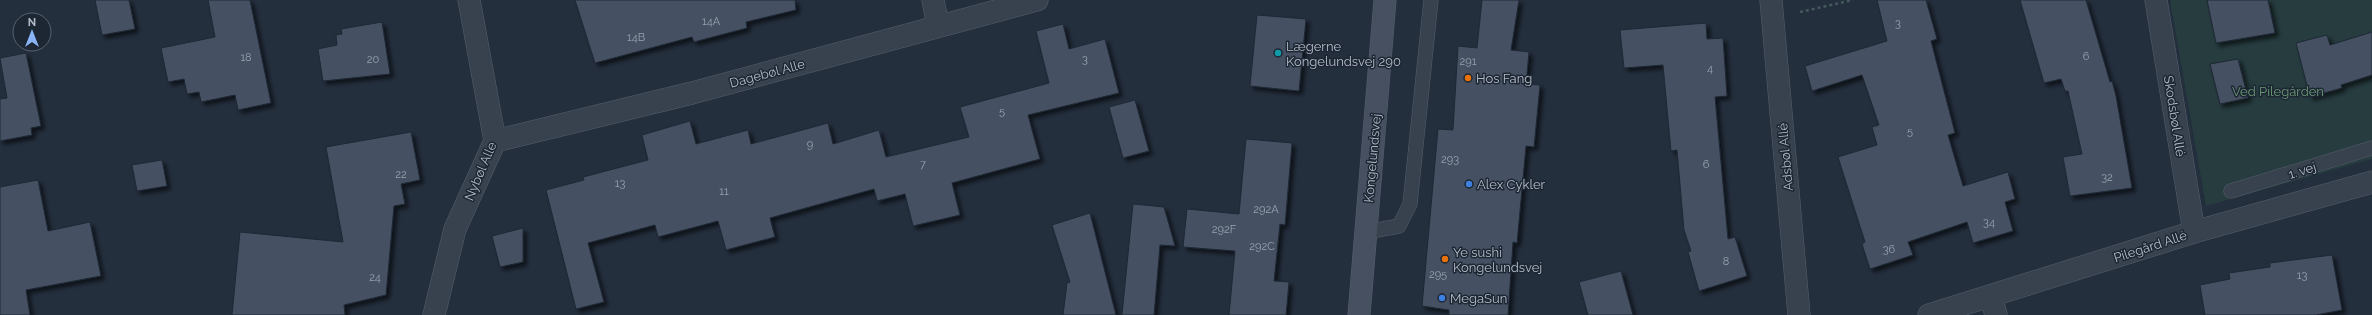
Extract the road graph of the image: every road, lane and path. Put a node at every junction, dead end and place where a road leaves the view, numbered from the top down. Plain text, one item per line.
1 (469, 0) edge
2 (933, 0) edge
3 (1037, 0) edge
4 (1385, 0) edge
5 (1431, 0) edge
6 (1853, 0) edge
7 (2156, 0) edge
8 (1772, 9) edge
9 (938, 26) junction
10 (495, 141) junction
11 (2372, 148) edge
12 (2372, 182) edge
13 (2231, 191) dead end
14 (1366, 232) junction
15 (2194, 232) junction
16 (1994, 306) edge
17 (434, 315) edge
18 (1359, 315) edge
19 (1799, 315) edge
20 (1930, 315) edge

1 - 10 street, Nybøl Alle
2 - 9 street
3 - 9 street, Dagebøl Alle
4 - 14 street, Kongelundsvej
5 - 14 lane
6 - 8 path
7 - 15 street, Skodsbøl Allé
8 - 19 street, Adsbøl Allé
9 - 10 street, Dagebøl Alle
10 - 17 street, Nybøl Alle
11 - 13 lane, 1. vej
12 - 15 street, Pilegård Allé
14 - 18 street, Kongelundsvej
15 - 16 street, Pilegård Allé
16 - 20 street, Pilegård Allé

